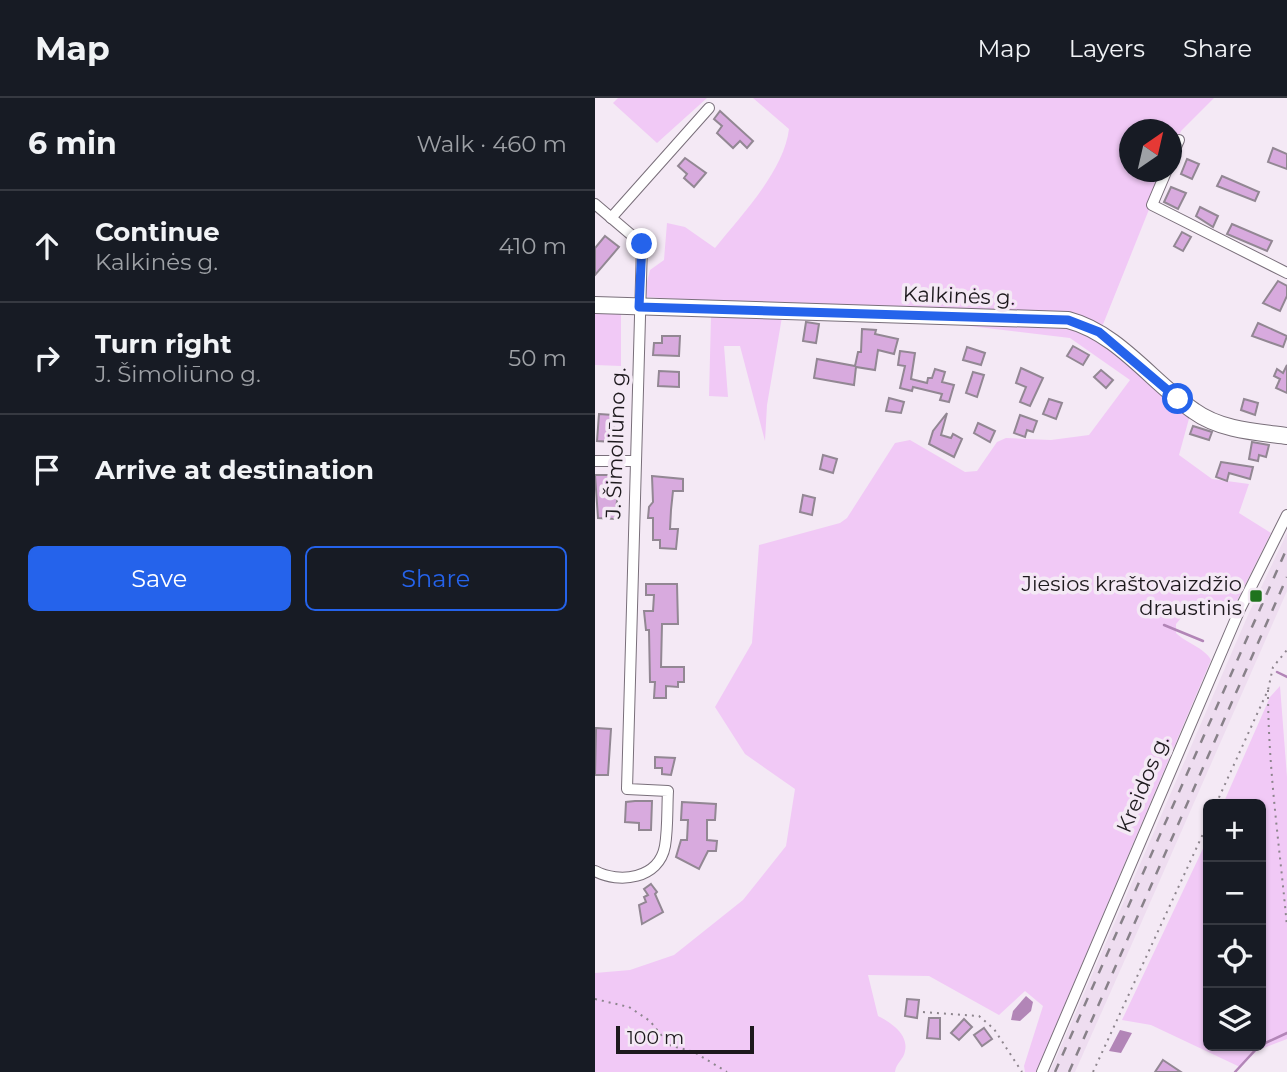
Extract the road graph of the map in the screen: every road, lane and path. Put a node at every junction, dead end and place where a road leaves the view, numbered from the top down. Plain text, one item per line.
1 (709, 108) dead end
2 (1162, 182) edge
3 (595, 204) edge
4 (611, 218) junction
5 (1287, 273) edge
6 (595, 305) edge
7 (639, 307) junction
8 (1287, 436) edge
9 (595, 461) edge
10 (634, 461) junction
11 (1287, 515) edge
12 (1287, 650) edge
13 (1268, 690) junction
14 (1218, 799) edge
15 (1203, 834) edge
16 (595, 871) edge
17 (1287, 927) edge
18 (595, 999) edge
19 (923, 1012) dead end
20 (727, 1072) edge
21 (1022, 1072) edge
22 (1042, 1072) edge
23 (1093, 1072) edge

1 - 4 street
2 - 5 street
3 - 4 street, J. Šimoliūno g.
4 - 7 street, J. Šimoliūno g.
6 - 7 main road, Kalkinės g.
7 - 8 main road, Kalkinės g.
7 - 10 street, J. Šimoliūno g.
9 - 10 street
10 - 16 street, J. Šimoliūno g.
11 - 22 street, Kreidos g.
12 - 13 path
13 - 14 path
13 - 17 path
15 - 23 path
18 - 20 path
19 - 21 path

